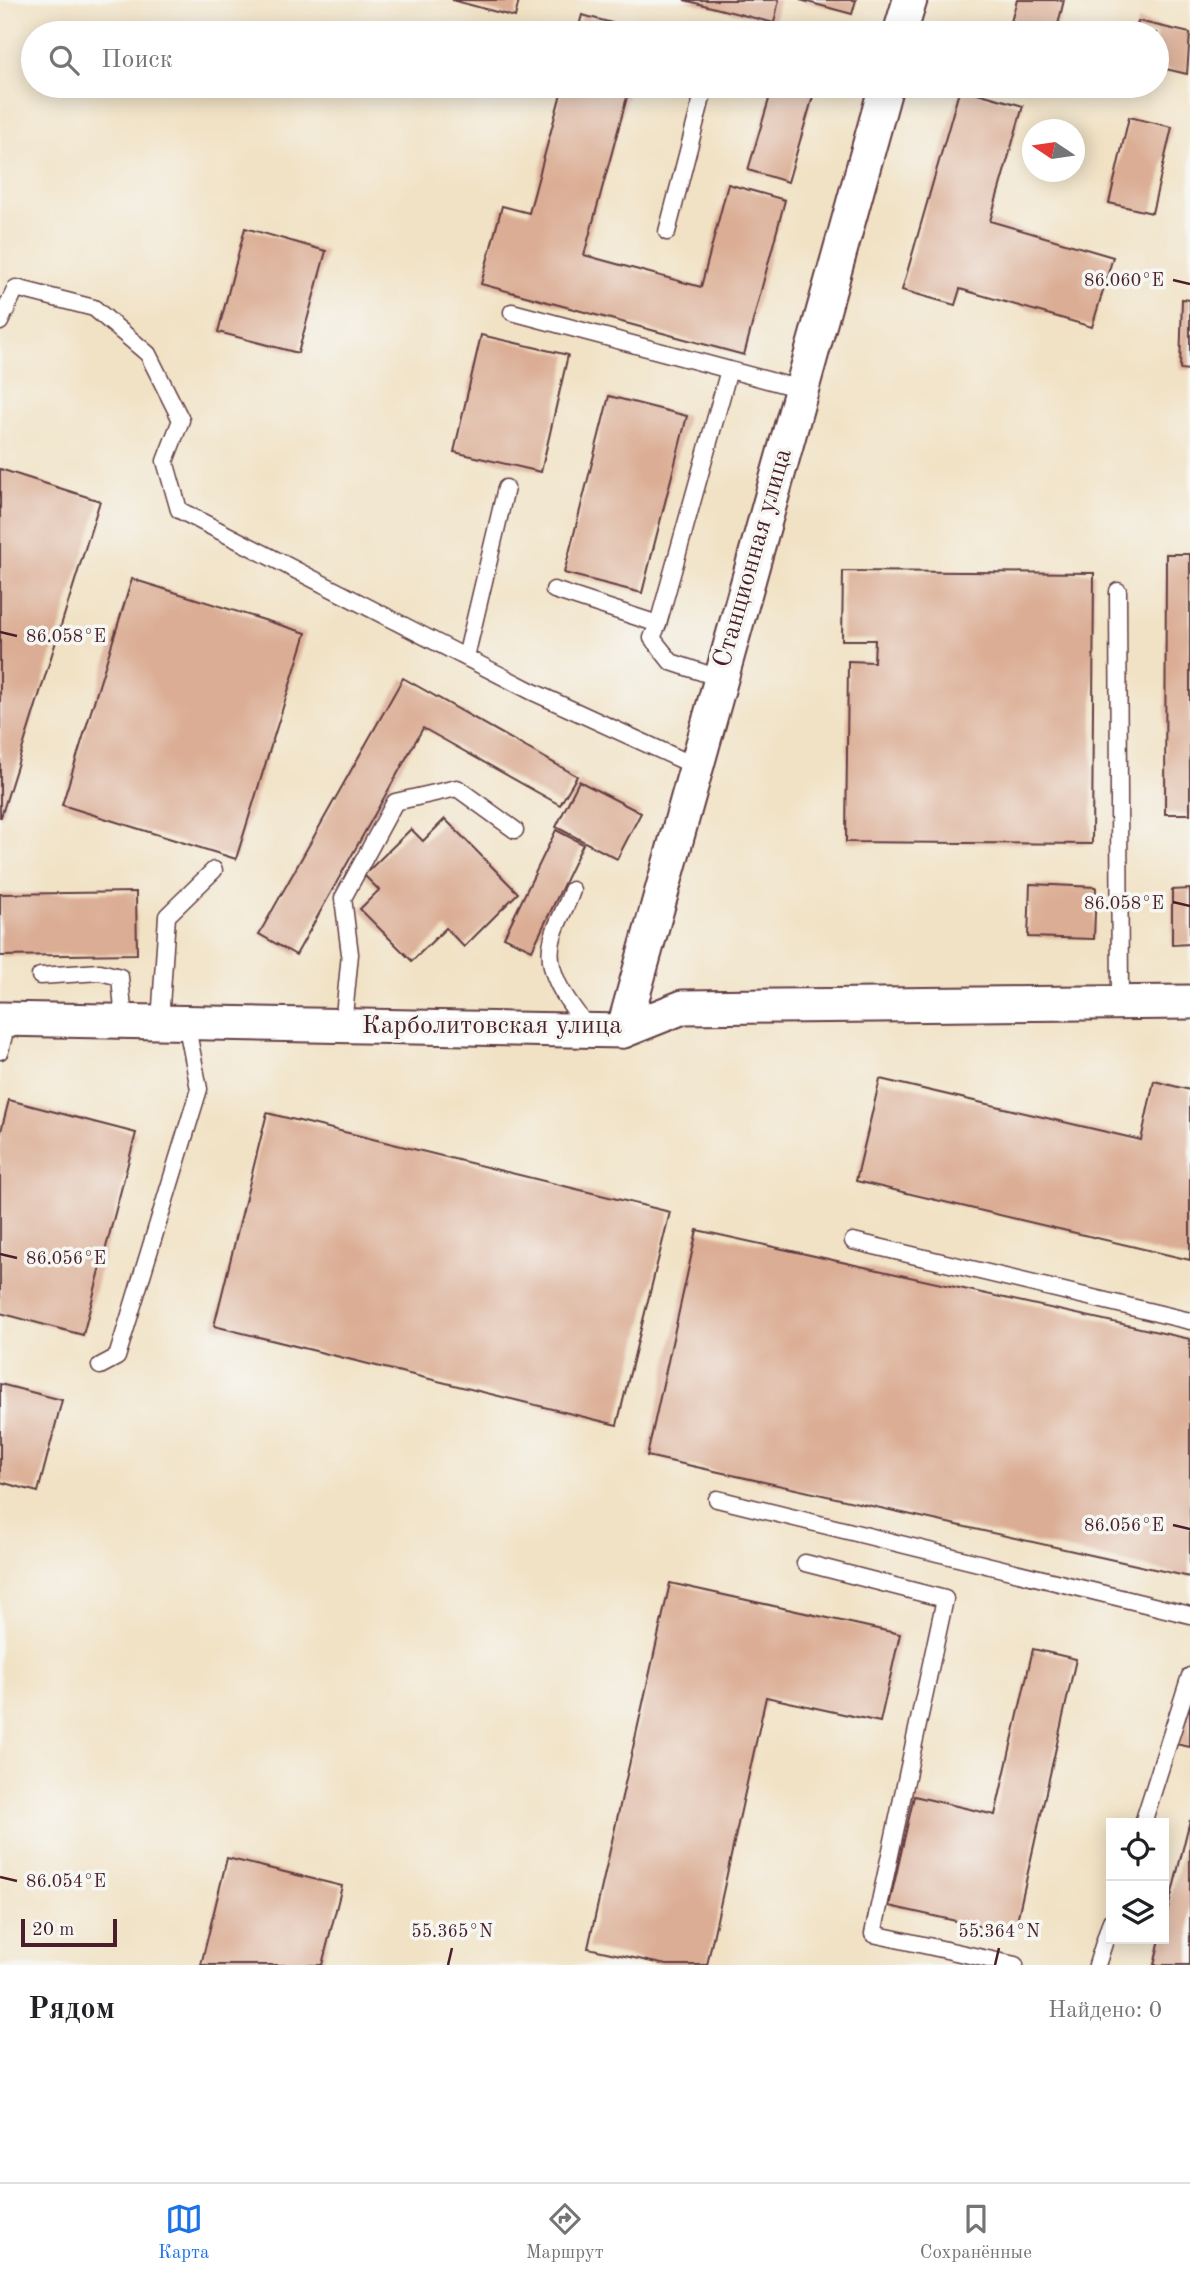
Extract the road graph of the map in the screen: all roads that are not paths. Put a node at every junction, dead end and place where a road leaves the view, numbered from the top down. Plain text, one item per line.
1 (910, 0) edge
2 (904, 21) edge
3 (702, 98) edge
4 (883, 98) edge
5 (667, 232) dead end
6 (512, 312) dead end
7 (0, 322) edge
8 (729, 370) junction
9 (801, 389) junction
10 (506, 488) dead end
11 (554, 590) dead end
12 (1118, 590) dead end
13 (658, 624) junction
14 (466, 657) junction
15 (719, 678) junction
16 (695, 766) junction
17 (515, 830) dead end
18 (214, 870) dead end
19 (572, 890) dead end
20 (40, 976) dead end
21 (1190, 1002) edge
22 (1120, 1003) junction
23 (4, 1019) edge
24 (124, 1021) junction
25 (173, 1022) junction
26 (343, 1026) junction
27 (590, 1030) junction
28 (623, 1031) junction
29 (0, 1051) edge
30 (853, 1241) dead end
31 (1190, 1321) edge
32 (100, 1366) dead end
33 (717, 1499) dead end
34 (805, 1563) dead end
35 (1190, 1615) edge
36 (1190, 1676) edge
37 (1145, 1818) edge
38 (1106, 1937) edge
39 (1015, 1965) edge
40 (1097, 1965) edge

1 - 2 street
3 - 5 lane
4 - 9 street, Станционная улица
6 - 8 lane
7 - 14 lane
8 - 9 lane
8 - 13 lane
9 - 15 street, Станционная улица
10 - 14 lane
11 - 13 lane
12 - 22 lane
13 - 15 lane
14 - 16 lane
15 - 16 street, Станционная улица
16 - 28 street, Станционная улица
17 - 26 lane
18 - 25 lane
19 - 27 lane
20 - 24 lane
21 - 22 street, Карболитовская улица
22 - 28 street, Карболитовская улица
23 - 24 street, Карболитовская улица
23 - 29 lane
24 - 25 street, Карболитовская улица
25 - 26 street, Карболитовская улица
25 - 32 lane
26 - 27 street, Карболитовская улица
27 - 28 street, Карболитовская улица
30 - 31 lane
33 - 35 lane
34 - 39 lane
36 - 37 lane
38 - 40 lane

